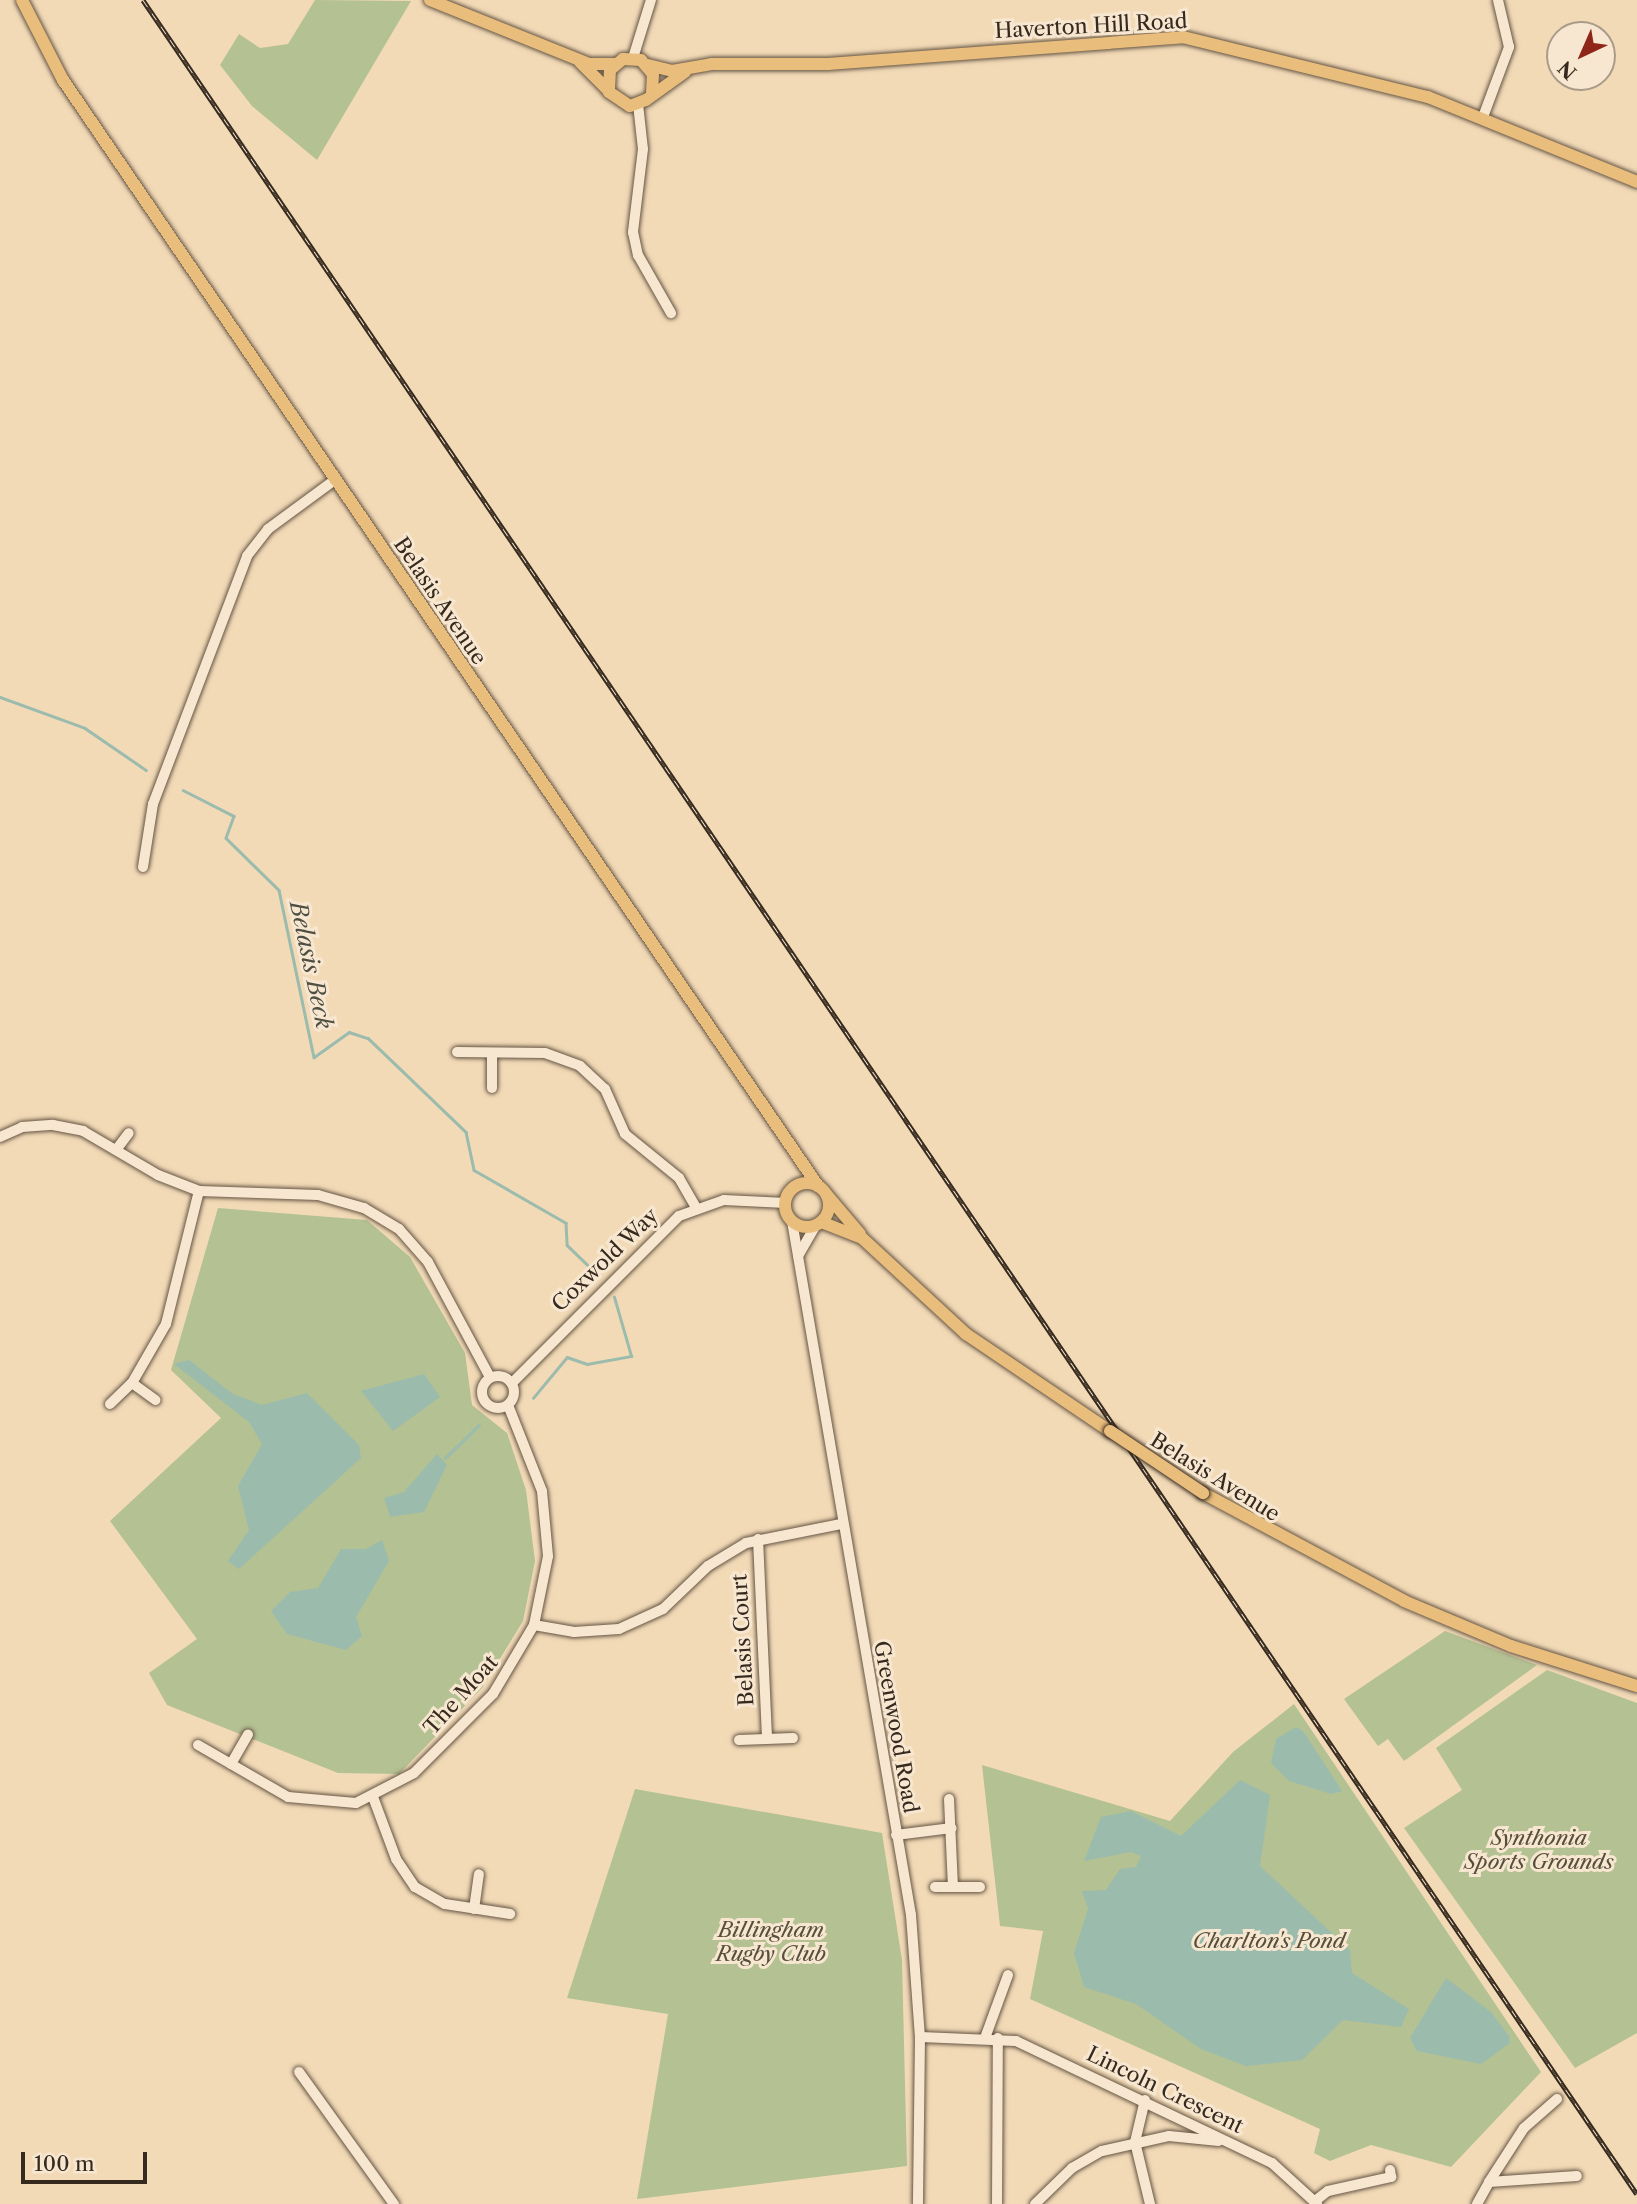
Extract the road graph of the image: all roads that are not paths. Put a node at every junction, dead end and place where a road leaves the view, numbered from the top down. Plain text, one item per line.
1 (22, 0) edge
2 (430, 0) edge
3 (651, 0) edge
4 (1498, 0) edge
5 (576, 58) junction
6 (633, 58) junction
7 (615, 64) junction
8 (648, 65) junction
9 (692, 68) junction
10 (609, 92) junction
11 (652, 93) junction
12 (638, 104) junction
13 (1483, 117) junction
14 (1637, 182) edge
15 (671, 313) dead end
16 (336, 479) junction
17 (143, 867) dead end
18 (457, 1052) dead end
19 (492, 1054) junction
20 (492, 1088) dead end
21 (129, 1133) dead end
22 (0, 1137) edge
23 (789, 1141) junction
24 (116, 1150) junction
25 (821, 1189) junction
26 (199, 1191) junction
27 (788, 1197) junction
28 (696, 1207) junction
29 (792, 1221) junction
30 (818, 1224) junction
31 (862, 1238) junction
32 (797, 1260) junction
33 (490, 1377) junction
34 (132, 1382) junction
35 (512, 1383) junction
36 (155, 1400) dead end
37 (110, 1404) dead end
38 (508, 1405) junction
39 (841, 1524) junction
40 (758, 1539) junction
41 (534, 1625) junction
42 (1635, 1687) edge
43 (248, 1734) dead end
44 (793, 1738) dead end
45 (767, 1739) junction
46 (739, 1740) dead end
47 (198, 1745) dead end
48 (231, 1765) junction
49 (373, 1797) junction
50 (949, 1799) dead end
51 (952, 1828) junction
52 (896, 1835) junction
53 (479, 1874) dead end
54 (935, 1887) dead end
55 (953, 1887) junction
56 (980, 1887) dead end
57 (474, 1909) junction
58 (510, 1914) dead end
59 (1008, 1973) dead end
60 (920, 2037) junction
61 (985, 2038) junction
62 (998, 2038) junction
63 (299, 2072) dead end
64 (1557, 2099) dead end
65 (1145, 2100) junction
66 (1135, 2142) junction
67 (1233, 2144) junction
68 (1390, 2170) dead end
69 (1577, 2176) dead end
70 (1489, 2182) junction
71 (1316, 2202) edge
72 (394, 2204) edge
73 (918, 2204) edge
74 (997, 2204) edge
75 (1035, 2204) edge
76 (1150, 2204) edge
77 (1477, 2204) edge

1 - 16 main road, Belasis Avenue
2 - 5 main road
3 - 6 street
4 - 13 street
5 - 7 main road
5 - 10 main road
6 - 7 main road
6 - 8 main road, Haverton Hill Road
7 - 10 main road
8 - 9 main road, Haverton Hill Road
8 - 11 main road
9 - 11 main road, Haverton Hill Road
9 - 13 main road, Haverton Hill Road
10 - 12 main road
11 - 12 main road, Haverton Hill Road
12 - 15 street
13 - 14 main road, Haverton Hill Road
16 - 17 street
16 - 23 main road, Belasis Avenue
18 - 19 street
19 - 20 street
19 - 28 street
21 - 24 street
22 - 24 street
23 - 25 main road, Belasis Avenue
23 - 27 main road, Belasis Avenue
24 - 26 street
25 - 27 main road
25 - 30 main road
25 - 31 main road, Belasis Avenue
26 - 33 street
26 - 34 street
27 - 28 street, Coxwold Way
27 - 29 main road
28 - 35 street, Coxwold Way
29 - 30 main road, Belasis Avenue
29 - 32 street, Greenwood Road
30 - 31 main road, Belasis Avenue
30 - 32 street
31 - 42 main road, Belasis Avenue, bridge
32 - 39 street, Greenwood Road
33 - 35 street
33 - 38 street
34 - 36 street
34 - 37 street
35 - 38 street
38 - 41 street, The Moat
39 - 40 street
39 - 52 street, Greenwood Road
40 - 41 street
40 - 45 street, Belasis Court
41 - 49 street, The Moat
43 - 48 street
44 - 45 street
45 - 46 street
47 - 48 street, The Moat
48 - 49 street, The Moat
49 - 57 street
50 - 51 street
51 - 52 street
51 - 55 street
52 - 60 street, Greenwood Road
53 - 57 street
54 - 55 street
55 - 56 street
57 - 58 street
59 - 61 street
60 - 61 street, Lincoln Crescent
60 - 73 street, Greenwood Road
61 - 62 street, Lincoln Crescent
62 - 65 street, Lincoln Crescent
62 - 74 street
63 - 72 street
64 - 70 street
65 - 66 street
65 - 67 street, Lincoln Crescent
66 - 67 street
66 - 75 street
66 - 76 street
67 - 71 street, Lincoln Crescent
68 - 71 street, Lincoln Crescent
69 - 70 street
70 - 77 street

